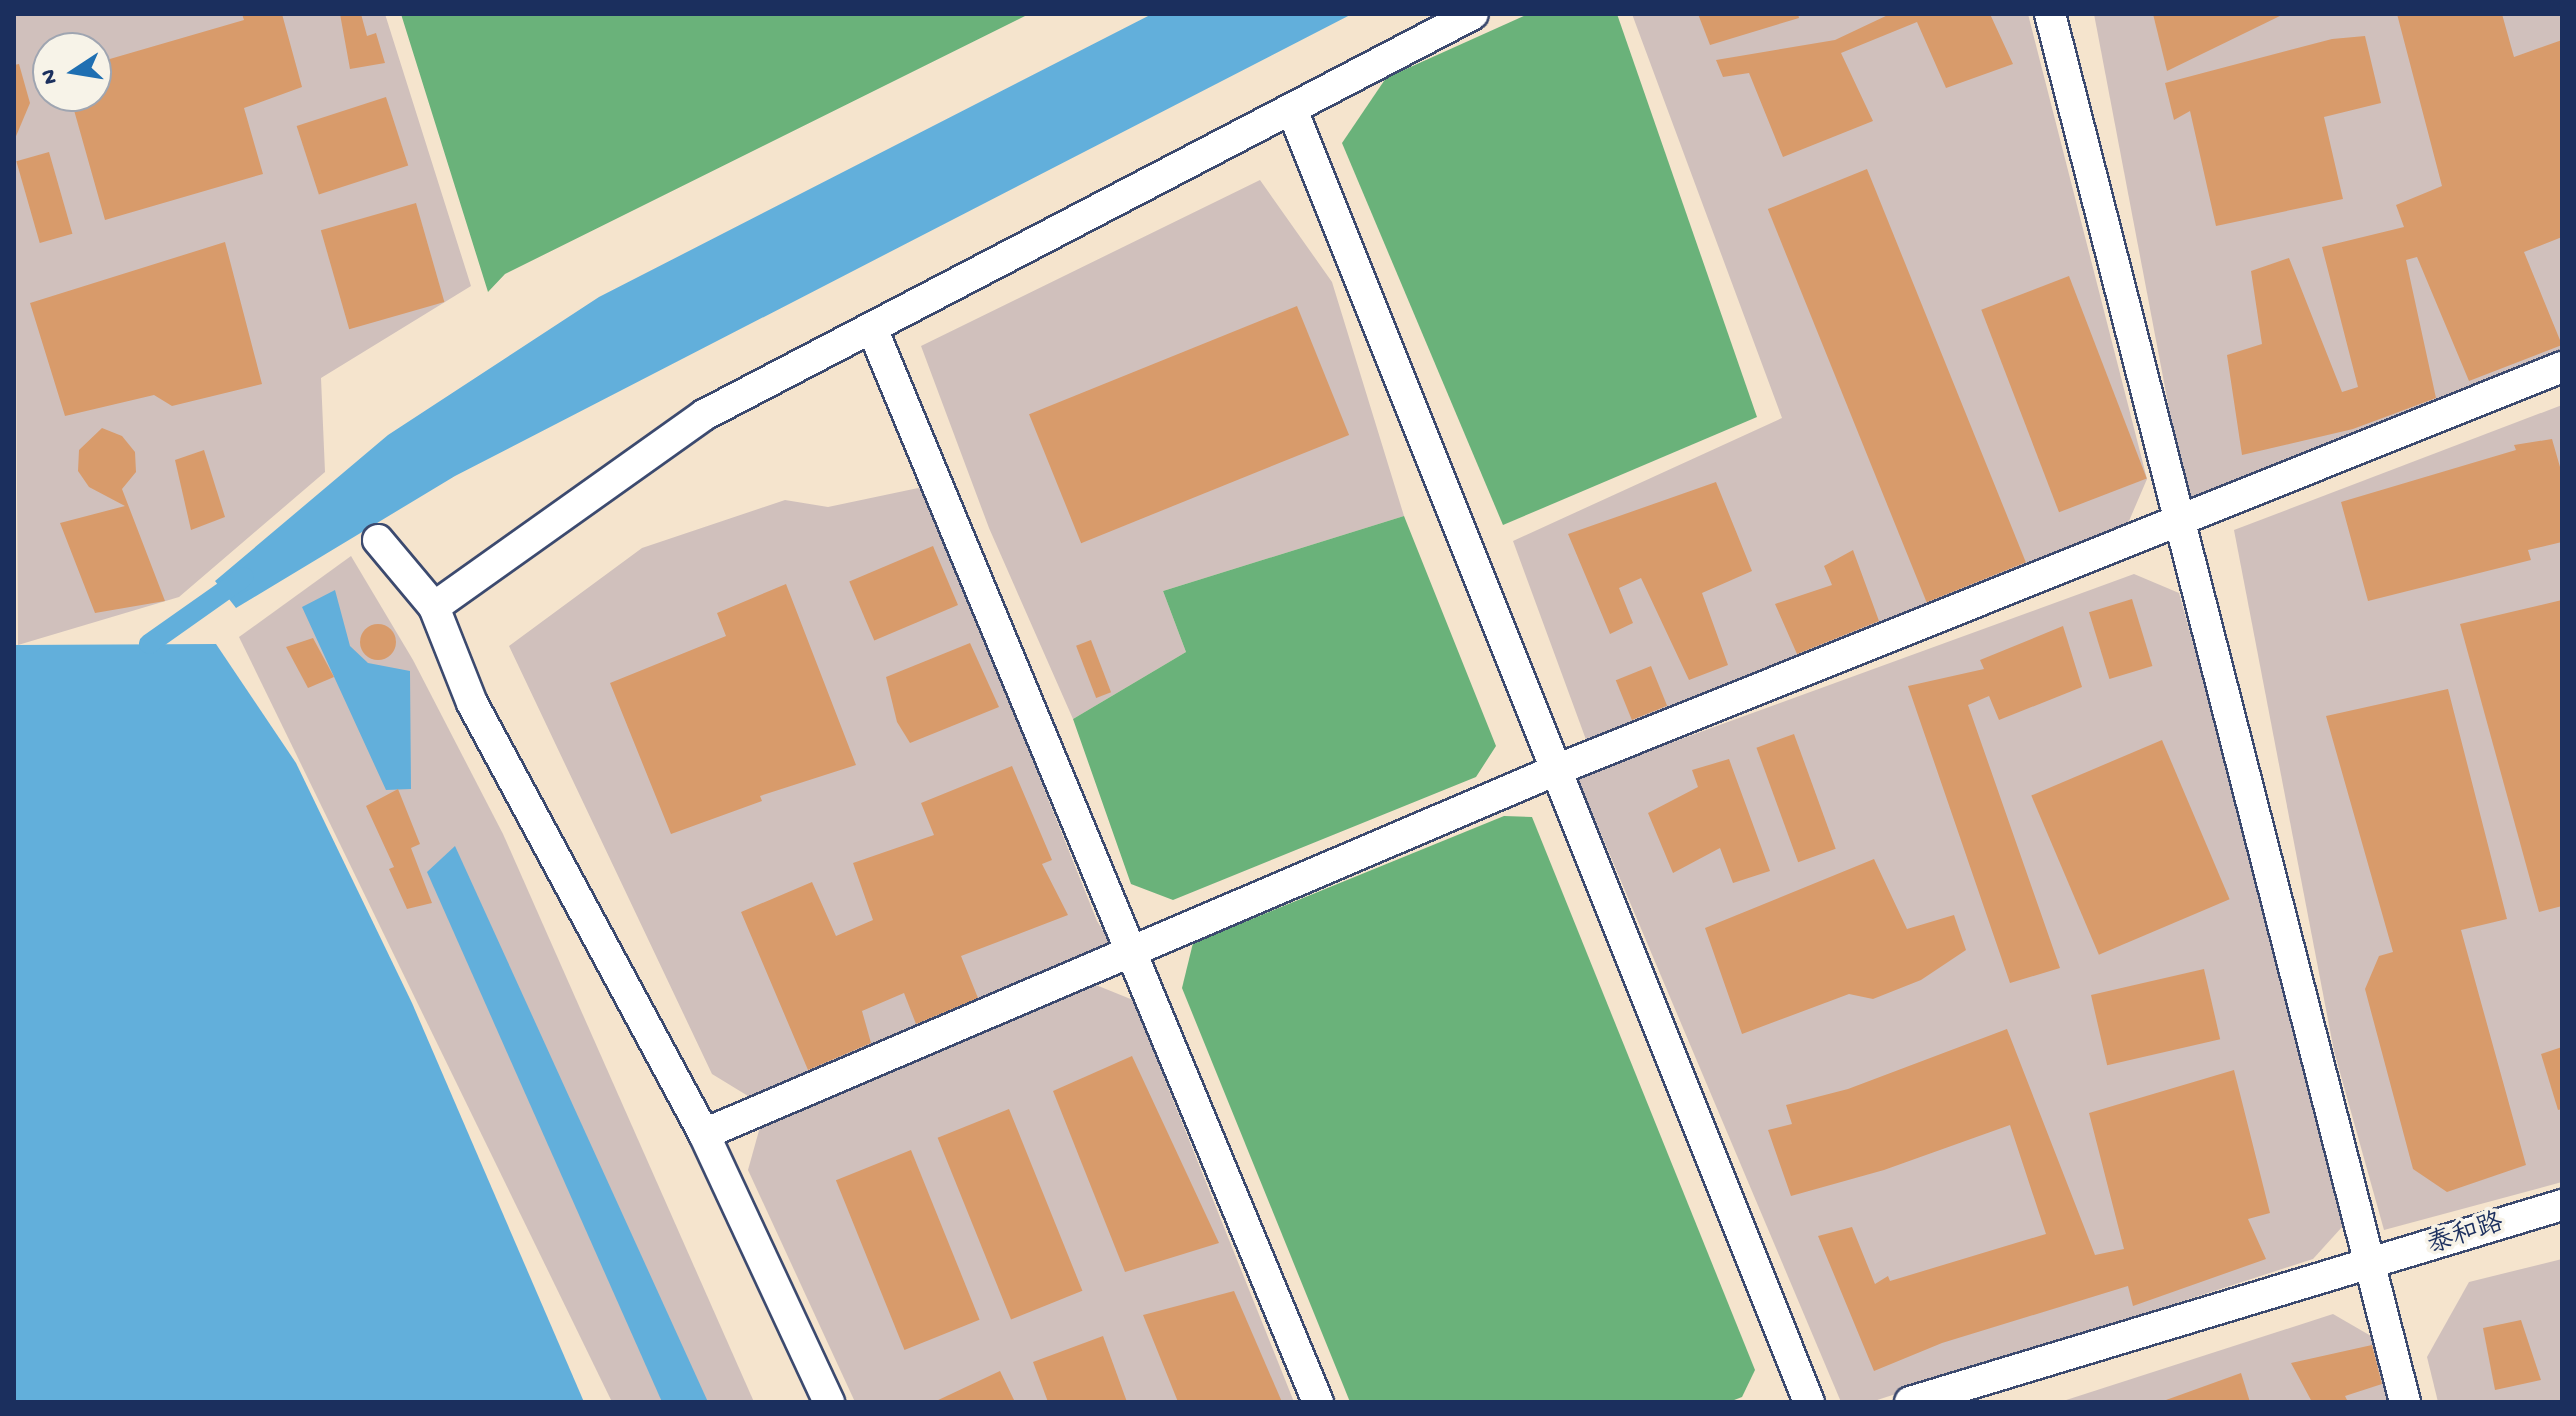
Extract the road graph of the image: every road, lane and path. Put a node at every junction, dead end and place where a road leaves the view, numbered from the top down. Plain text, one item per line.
1 (1473, 14) edge
2 (2050, 14) edge
3 (1293, 112) junction
4 (872, 328) junction
5 (2562, 367) edge
6 (2178, 523) junction
7 (378, 540) dead end
8 (434, 607) junction
9 (1556, 770) junction
10 (1129, 950) junction
11 (704, 1134) junction
12 (2562, 1205) edge
13 (2370, 1266) junction
14 (829, 1402) edge
15 (1318, 1402) edge
16 (1809, 1402) edge
17 (1910, 1402) edge
18 (2405, 1402) edge

1 - 3 street
2 - 6 street
3 - 4 street
3 - 9 street
4 - 8 street
4 - 10 street
5 - 6 street
6 - 9 street
6 - 13 street
7 - 8 street
8 - 11 street
9 - 10 street
9 - 16 street
10 - 11 street
10 - 15 street
11 - 14 street
12 - 13 street, 泰和路
13 - 17 street, 泰和路
13 - 18 street

